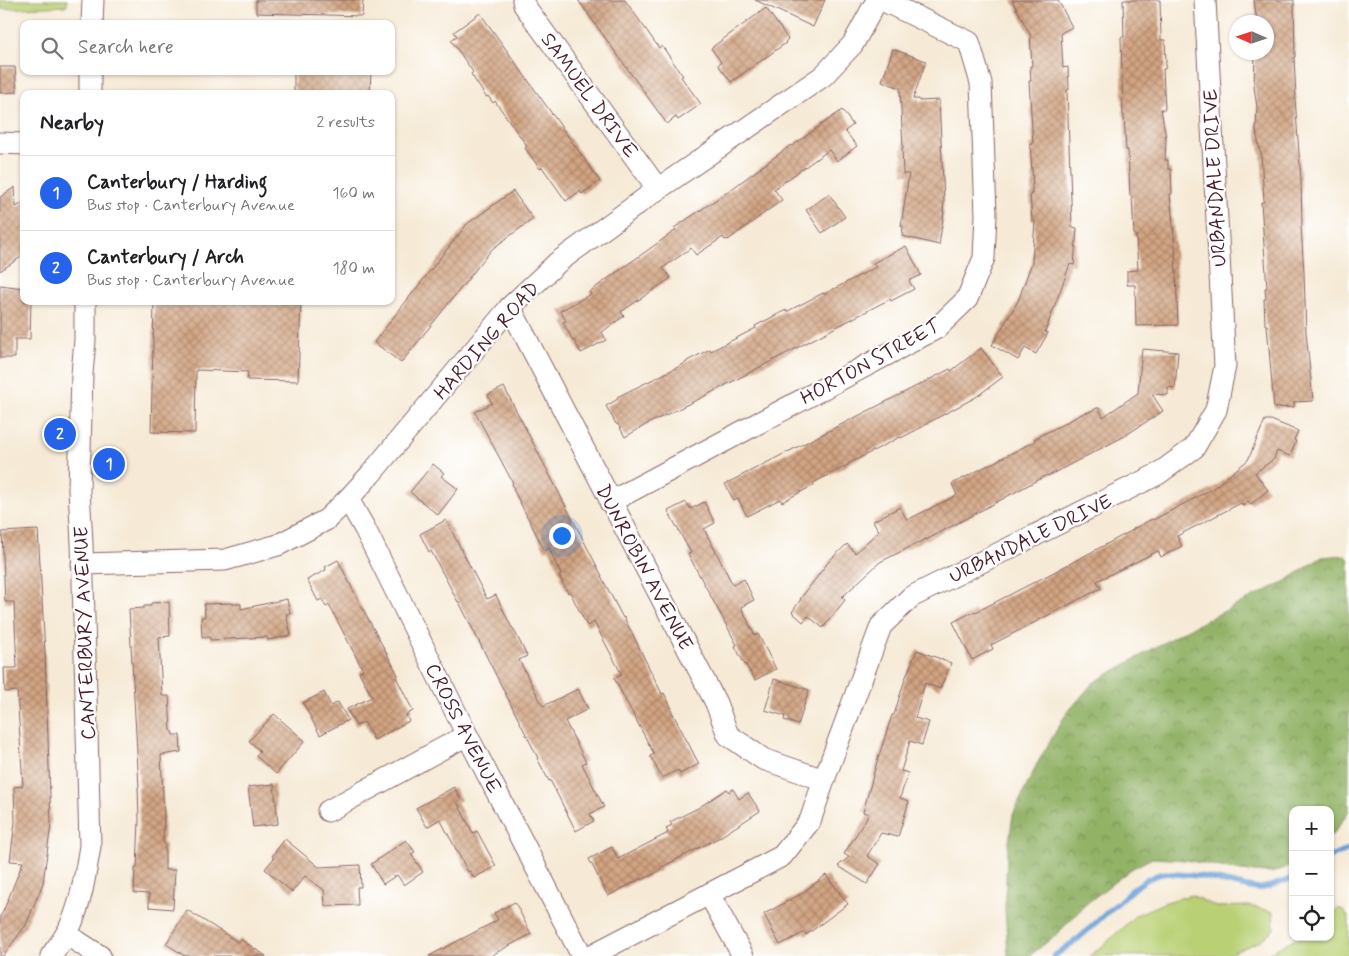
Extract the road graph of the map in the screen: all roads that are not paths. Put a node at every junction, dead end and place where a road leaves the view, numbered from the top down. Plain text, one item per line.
1 (93, 0) edge
2 (523, 0) edge
3 (877, 0) edge
4 (882, 0) edge
5 (1205, 0) edge
6 (92, 20) edge
7 (90, 75) edge
8 (90, 90) edge
9 (0, 143) edge
10 (20, 144) edge
11 (658, 189) junction
12 (85, 305) edge
13 (510, 307) junction
14 (348, 499) junction
15 (610, 502) junction
16 (82, 564) junction
17 (467, 735) junction
18 (824, 780) junction
19 (328, 811) dead end
20 (709, 894) junction
21 (66, 934) junction
22 (51, 956) edge
23 (100, 956) edge
24 (582, 956) edge
25 (590, 956) edge
26 (743, 956) edge

1 - 6 street
2 - 11 street, SAMUEL DRIVE
3 - 11 street, HARDING ROAD
4 - 15 street, HORTON STREET
5 - 18 street, URBANDALE DRIVE
7 - 8 street
9 - 10 street
11 - 13 street, HARDING ROAD
12 - 16 street, CANTERBURY AVENUE
13 - 14 street, HARDING ROAD
13 - 15 street, DUNROBIN AVENUE
14 - 16 street, HARDING ROAD
14 - 17 street, CROSS AVENUE
15 - 18 street, DUNROBIN AVENUE
16 - 21 street, CANTERBURY AVENUE
17 - 19 street
17 - 24 street, CROSS AVENUE
18 - 20 street, URBANDALE DRIVE
20 - 25 street, URBANDALE DRIVE
20 - 26 street
21 - 22 street, CANTERBURY AVENUE
21 - 23 street

